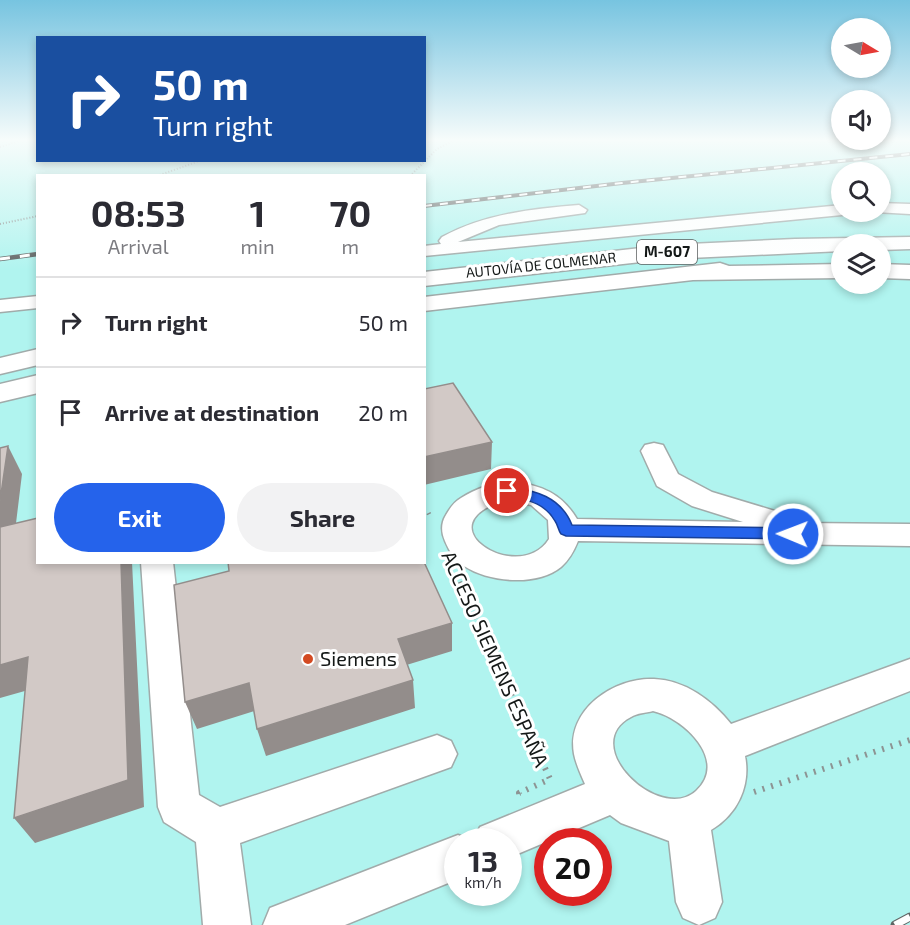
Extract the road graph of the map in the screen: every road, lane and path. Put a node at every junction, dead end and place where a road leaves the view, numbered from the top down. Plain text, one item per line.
1 (891, 208) edge
2 (910, 209) edge
3 (579, 210) dead end
4 (831, 211) edge
5 (36, 216) edge
6 (0, 224) edge
7 (910, 243) edge
8 (447, 249) junction
9 (426, 251) edge
10 (910, 262) edge
11 (831, 263) edge
12 (891, 263) edge
13 (831, 271) edge
14 (891, 271) edge
15 (910, 272) edge
16 (674, 274) junction
17 (426, 279) edge
18 (36, 302) edge
19 (426, 304) edge
20 (0, 306) edge
21 (36, 357) edge
22 (0, 366) edge
23 (36, 384) edge
24 (0, 393) edge
25 (654, 451) dead end
26 (426, 510) edge
27 (435, 527) dead end
28 (566, 530) dead end
29 (815, 534) junction
30 (910, 535) edge
31 (157, 564) edge
32 (453, 568) dead end
33 (910, 675) edge
34 (910, 740) edge
35 (722, 746) junction
36 (436, 754) dead end
37 (614, 793) junction
38 (750, 794) dead end
39 (687, 819) junction
40 (514, 828) edge
41 (217, 830) junction
42 (522, 830) edge
43 (444, 863) edge
44 (699, 902) dead end
45 (227, 925) edge
46 (287, 925) edge

1 - 2 street
3 - 8 street
4 - 8 street
5 - 6 path
7 - 17 highway, AUTOVÍA DE COLMENAR / M-607
8 - 9 street
10 - 12 highway
11 - 16 highway, AUTOVÍA DE COLMENAR / M-607
13 - 16 highway
14 - 15 highway
16 - 19 highway, AUTOVÍA DE COLMENAR / M-607
18 - 20 street
21 - 22 highway
23 - 24 highway
25 - 29 street
26 - 27 path
28 - 29 street
29 - 30 street
31 - 41 street
32 - 40 path, ACCESO SIEMENS ESPAÑA
33 - 35 street
34 - 38 path
35 - 37 street
35 - 39 street
36 - 41 street
37 - 39 street
37 - 42 street
39 - 44 street
41 - 45 street
43 - 46 street

